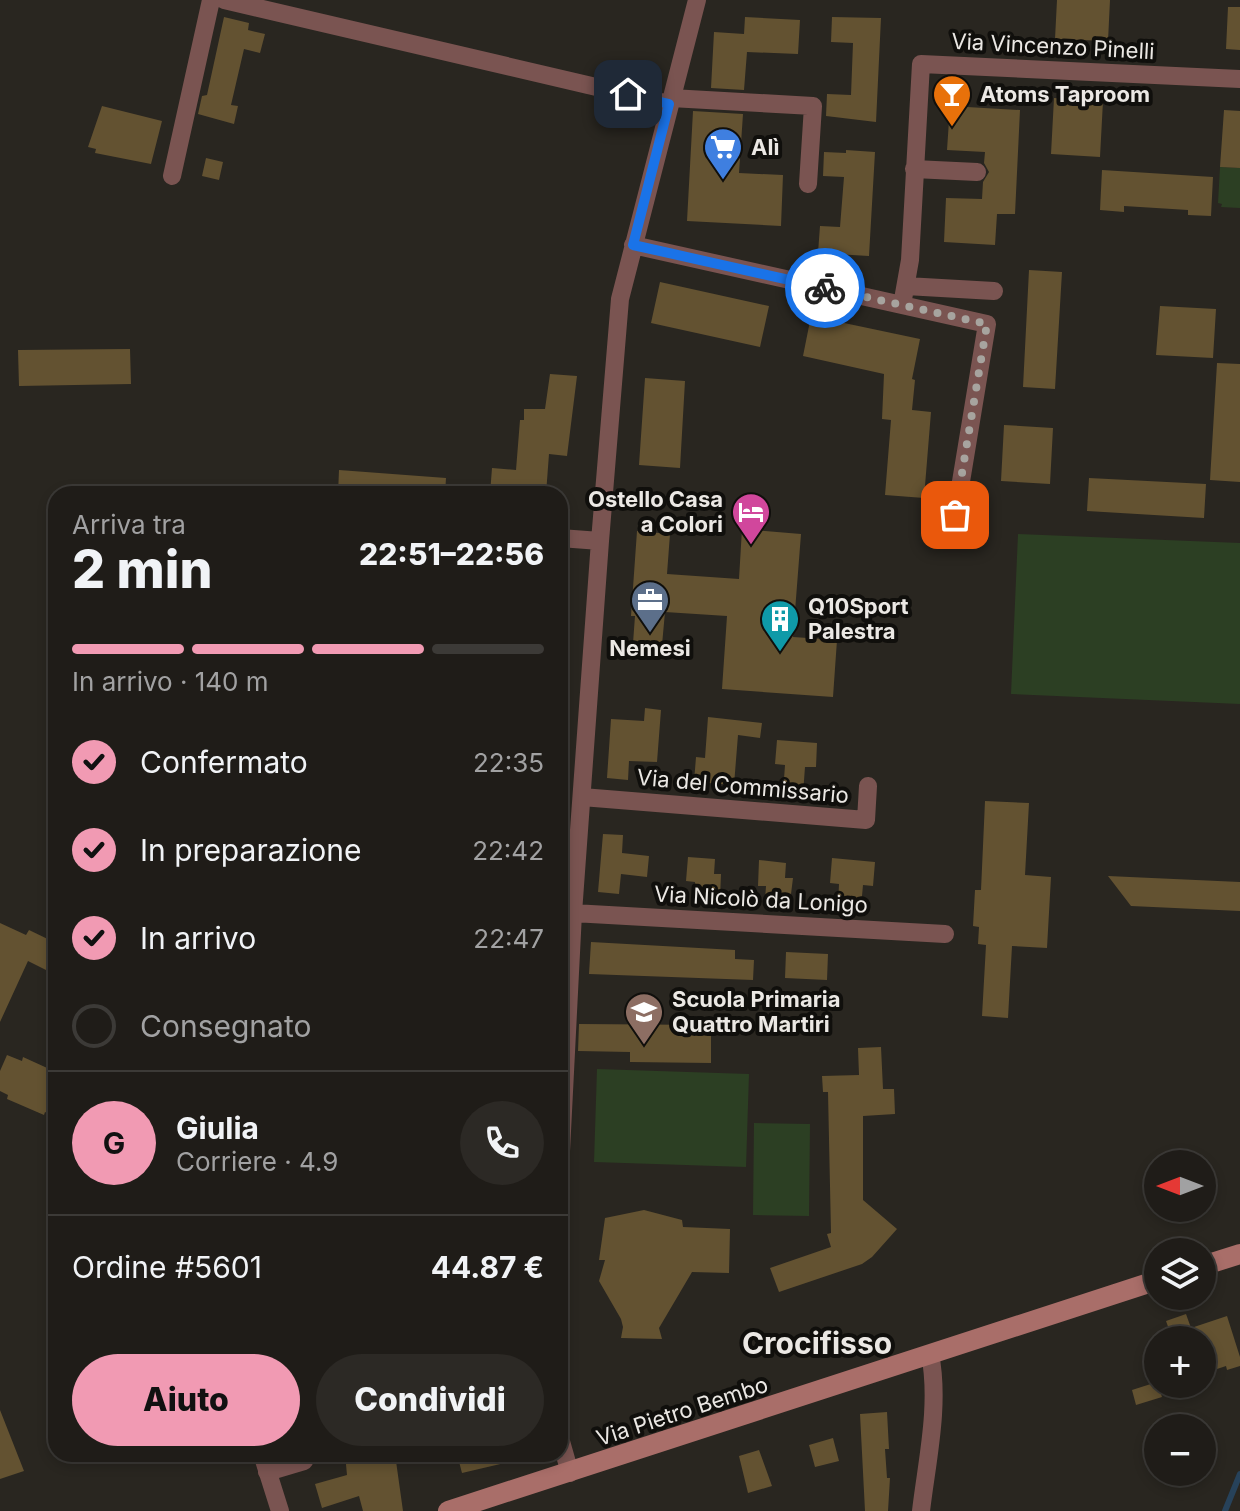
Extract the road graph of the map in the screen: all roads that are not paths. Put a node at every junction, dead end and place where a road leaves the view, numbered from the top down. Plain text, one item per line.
1 (211, 0) edge
2 (224, 0) edge
3 (697, 0) edge
4 (1240, 79) edge
5 (670, 101) junction
6 (914, 169) junction
7 (977, 172) dead end
8 (172, 176) dead end
9 (808, 184) dead end
10 (633, 245) junction
11 (994, 291) dead end
12 (904, 296) junction
13 (955, 518) dead end
14 (568, 539) edge
15 (600, 541) junction
16 (868, 786) dead end
17 (582, 797) junction
18 (573, 913) junction
19 (945, 934) dead end
20 (568, 990) edge
21 (1240, 1254) edge
22 (1216, 1262) edge
23 (1144, 1285) edge
24 (930, 1354) junction
25 (284, 1462) edge
26 (567, 1462) edge
27 (264, 1463) edge
28 (570, 1473) junction
29 (280, 1511) edge
30 (448, 1511) edge
31 (921, 1511) edge

1 - 8 street
2 - 5 street
3 - 5 street
4 - 6 street, Via Vincenzo Pinelli
5 - 9 street
5 - 10 street
6 - 7 street
6 - 12 street, Via Vincenzo Pinelli
10 - 12 street
10 - 15 street
11 - 12 street
12 - 13 street
14 - 15 street
15 - 17 street
16 - 17 street, Via del Commissario
17 - 18 street
18 - 19 street, Via Nicolò da Lonigo
18 - 20 street
21 - 22 main road
23 - 24 main road, Via Pietro Bembo
24 - 28 main road, Via Pietro Bembo
24 - 31 street
25 - 27 street
26 - 28 street
27 - 29 street
28 - 30 main road, Via Pietro Bembo

